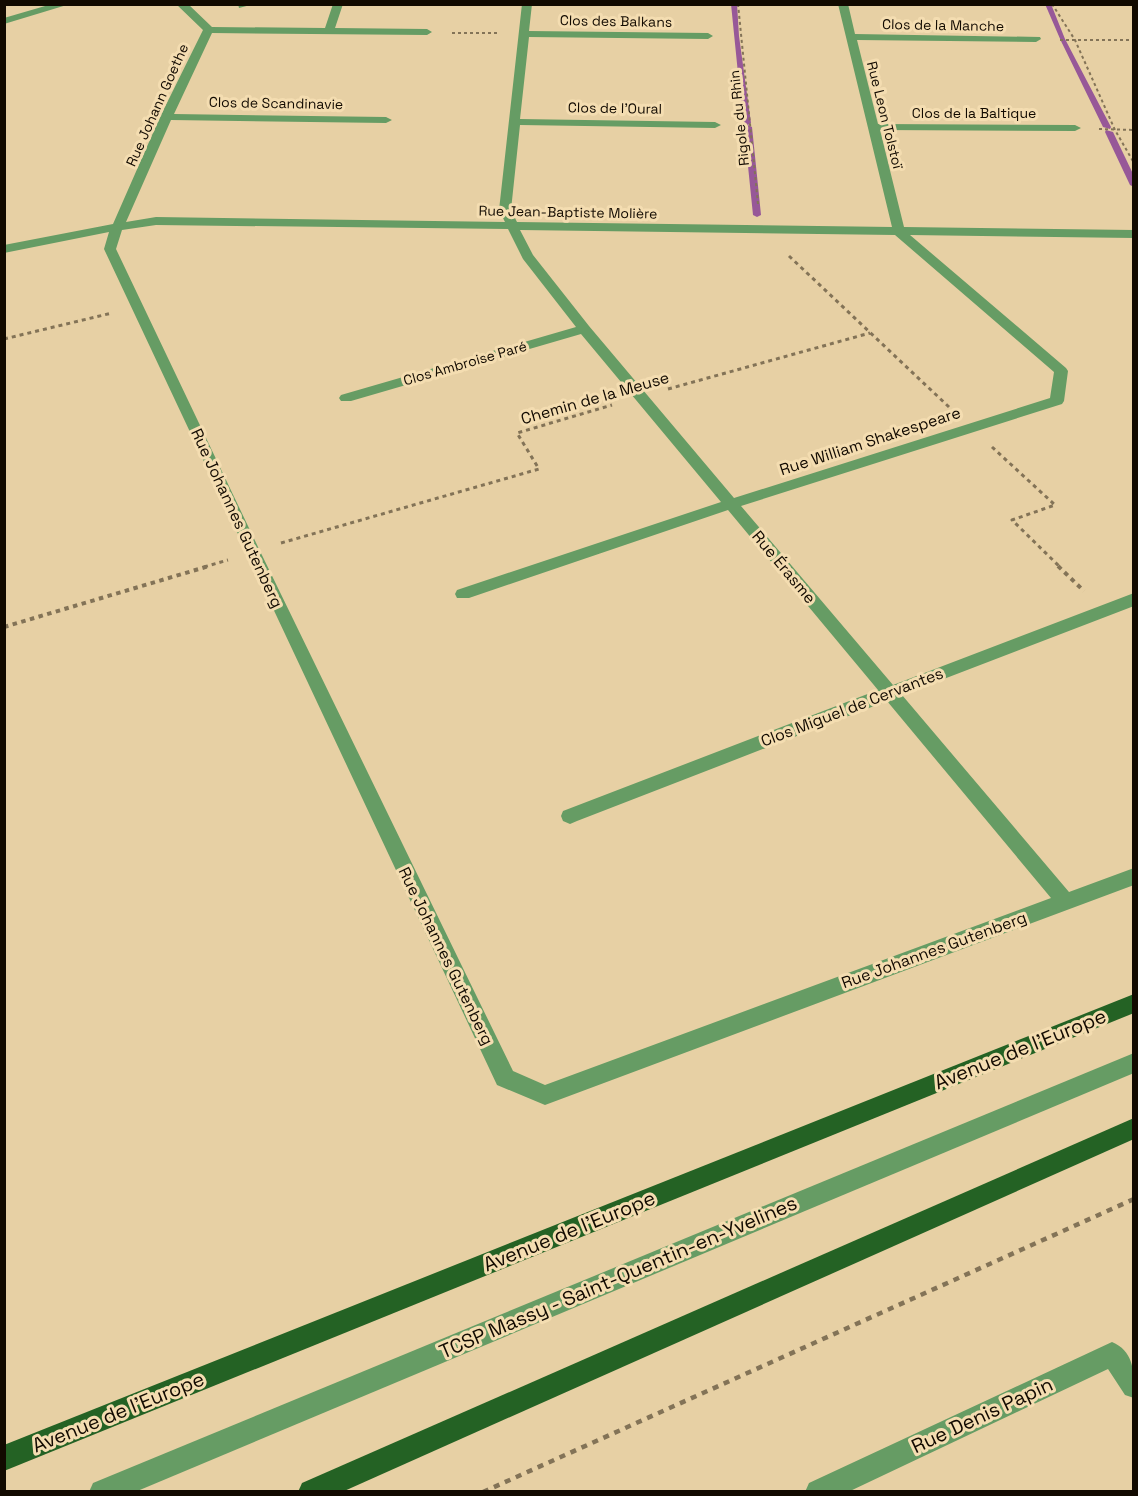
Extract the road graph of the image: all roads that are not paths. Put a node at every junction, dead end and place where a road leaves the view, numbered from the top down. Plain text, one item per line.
1 (65, 4) edge
2 (181, 4) edge
3 (338, 4) edge
4 (527, 4) edge
5 (843, 4) edge
6 (4, 21) edge
7 (208, 30) junction
8 (329, 31) junction
9 (427, 33) road end
10 (524, 34) junction
11 (708, 36) dead end
12 (851, 37) junction
13 (1036, 39) road end
14 (166, 117) junction
15 (386, 120) dead end
16 (514, 122) junction
17 (715, 125) dead end
18 (873, 127) junction
19 (1075, 129) road end
20 (511, 226) junction
21 (119, 227) junction
22 (899, 232) junction
23 (1134, 234) edge
24 (4, 249) edge
25 (584, 329) junction
26 (346, 398) dead end
27 (731, 504) junction
28 (463, 594) dead end
29 (1134, 599) edge
30 (889, 693) junction
31 (570, 816) dead end
32 (1134, 876) edge
33 (1066, 902) junction
34 (1134, 1003) edge
35 (1134, 1063) edge
36 (1134, 1128) edge
37 (1134, 1386) edge
38 (4, 1458) edge
39 (102, 1491) edge
40 (311, 1491) edge
41 (818, 1491) edge

1 - 6 street
2 - 7 street, Rue Johann Goethe
3 - 8 street
4 - 10 street, Rue Érasme
5 - 12 street, Rue Leon Tolstoï
7 - 8 street
7 - 14 street, Rue Johann Goethe
8 - 9 street
10 - 11 street, Clos des Balkans
10 - 16 street, Rue Érasme
12 - 13 street, Clos de la Manche
12 - 18 street, Rue Leon Tolstoï
14 - 15 street, Clos de Scandinavie
14 - 21 street, Rue Johann Goethe
16 - 17 street, Clos de l'Oural
16 - 20 street, Rue Érasme
18 - 19 street, Clos de la Baltique
18 - 22 street, Rue Leon Tolstoï
20 - 21 street, Rue Jean-Baptiste Molière
20 - 22 street, Rue Jean-Baptiste Molière
20 - 25 street, Rue Érasme
21 - 24 street, Rue Jean-Baptiste Molière
21 - 33 street, Rue Johannes Gutenberg
22 - 23 street, Rue Jean-Baptiste Molière
22 - 27 street, Rue William Shakespeare
25 - 26 street, Clos Ambroise Paré
25 - 27 street, Rue Érasme
27 - 28 street, Rue William Shakespeare
27 - 30 street, Rue Érasme
29 - 30 street, Clos Miguel de Cervantes
30 - 31 street, Clos Miguel de Cervantes
30 - 33 street, Rue Érasme
32 - 33 street, Rue Johannes Gutenberg
34 - 38 main road, Avenue de l'Europe
35 - 39 street, TCSP Massy - Saint-Quentin-en-Yvelines
36 - 40 main road
37 - 41 street, Rue Denis Papin

